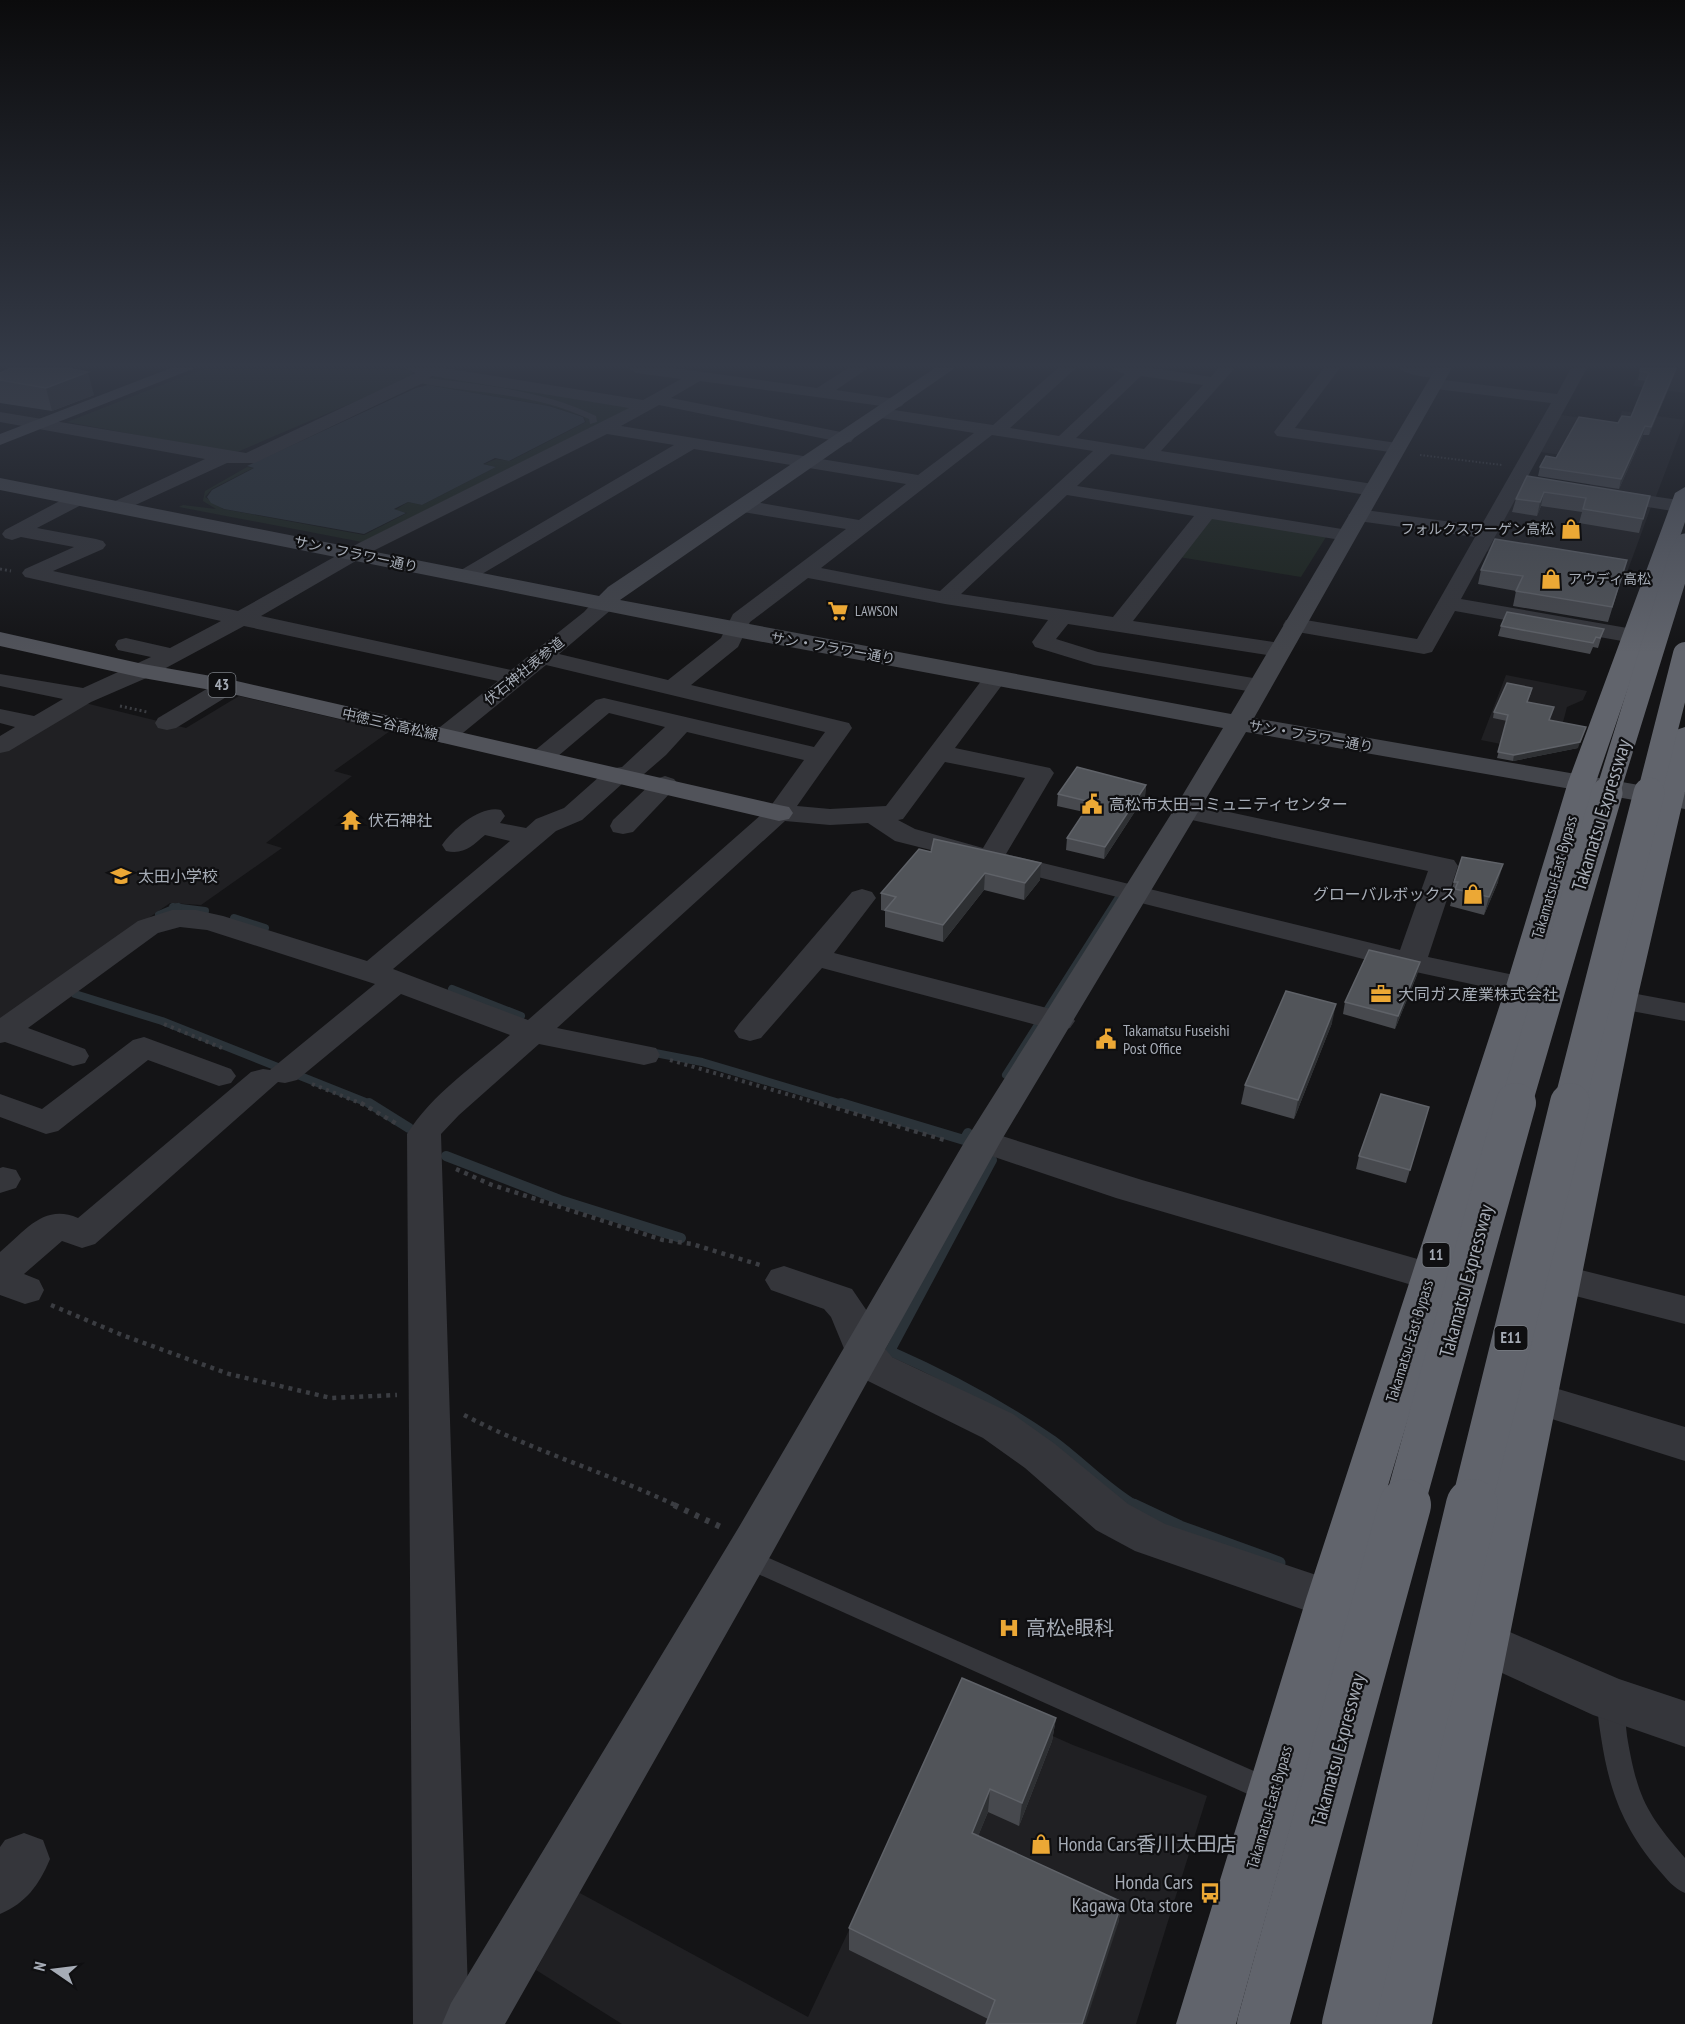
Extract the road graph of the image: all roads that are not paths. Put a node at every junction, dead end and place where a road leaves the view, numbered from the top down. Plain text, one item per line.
1 (213, 462) edge
2 (527, 462) edge
3 (658, 462) edge
4 (808, 462) edge
5 (811, 462) edge
6 (947, 462) edge
7 (1091, 462) edge
8 (1196, 462) edge
9 (1389, 462) edge
10 (1528, 462) edge
11 (1249, 472) junction
12 (1521, 475) junction
13 (921, 481) junction
14 (0, 484) edge
15 (1540, 485) edge
16 (1061, 489) junction
17 (1585, 492) edge
18 (78, 499) junction
19 (743, 506) junction
20 (118, 507) junction
21 (1213, 512) junction
22 (1684, 512) edge
23 (1359, 513) junction
24 (862, 526) junction
25 (1487, 533) junction
26 (5, 537) edge
27 (356, 554) junction
28 (806, 571) junction
29 (463, 577) junction
30 (945, 598) junction
31 (1448, 603) junction
32 (604, 604) junction
33 (1062, 616) junction
34 (244, 617) junction
35 (1119, 624) junction
36 (736, 630) junction
37 (1633, 636) junction
38 (1287, 638) junction
39 (0, 639) edge
40 (126, 645) dead end
41 (452, 646) dead end
42 (1685, 654) edge
43 (172, 655) junction
44 (541, 657) junction
45 (433, 659) junction
46 (141, 670) junction
47 (996, 677) junction
48 (515, 678) junction
49 (2, 680) dead end
50 (228, 686) junction
51 (1259, 686) junction
52 (673, 688) junction
53 (85, 697) junction
54 (0, 716) edge
55 (171, 721) road end
56 (681, 723) junction
57 (1238, 723) junction
58 (37, 724) junction
59 (1685, 735) edge
60 (444, 736) junction
61 (0, 746) edge
62 (940, 753) junction
63 (821, 756) junction
64 (542, 758) junction
65 (622, 775) junction
66 (1582, 782) junction
67 (665, 784) junction
68 (1677, 800) edge
69 (1187, 811) junction
70 (779, 813) junction
71 (876, 815) junction
72 (623, 826) dead end
73 (532, 838) junction
74 (456, 844) dead end
75 (990, 858) junction
76 (1136, 894) junction
77 (862, 898) dead end
78 (815, 957) junction
79 (1411, 962) junction
80 (385, 976) junction
81 (1522, 986) junction
82 (1621, 1000) junction
83 (1685, 1012) edge
84 (1059, 1021) junction
85 (750, 1031) dead end
86 (2, 1032) edge
87 (531, 1032) junction
88 (644, 1055) road end
89 (73, 1056) dead end
90 (219, 1076) dead end
91 (0, 1105) edge
92 (980, 1146) junction
93 (1429, 1276) junction
94 (1561, 1279) junction
95 (784, 1280) road end
96 (8, 1281) edge
97 (1685, 1310) edge
98 (864, 1352) junction
99 (1535, 1398) junction
100 (1685, 1444) edge
101 (750, 1549) junction
102 (1330, 1599) junction
103 (1482, 1641) junction
104 (1610, 1699) junction
105 (1685, 1724) edge
106 (1273, 1792) junction
107 (1685, 1879) edge
108 (441, 2024) edge
109 (471, 2024) edge
110 (1206, 2024) edge
111 (1263, 2024) edge
112 (1348, 2024) edge
113 (1402, 2024) edge

1 - 20 street
2 - 27 street
3 - 29 street
4 - 19 street
5 - 13 street
6 - 13 street
7 - 16 street
8 - 11 street
9 - 23 street
10 - 12 street
11 - 21 street
11 - 23 street
12 - 15 street
12 - 25 street
13 - 24 street
14 - 18 street, サン・フラワー通り
16 - 21 street
16 - 30 street
17 - 22 street
18 - 20 street, サン・フラワー通り
18 - 26 street
19 - 24 street
19 - 32 street
20 - 27 street, サン・フラワー通り
21 - 23 street
21 - 35 street
22 - 37 highway, Takamatsu-East Bypass / 11
22 - 111 highway, Takamatsu Expressway, bridge
23 - 25 street
23 - 38 street
24 - 28 street
25 - 31 street
26 - 34 street
27 - 29 street, サン・フラワー通り
27 - 34 street
28 - 30 street
28 - 36 street
29 - 32 street, サン・フラワー通り
30 - 33 street
31 - 37 street
31 - 38 street
32 - 36 street, サン・フラワー通り
32 - 44 street, 伏石神社表参道
33 - 35 street
33 - 51 street
34 - 43 street
34 - 45 street
35 - 38 street
36 - 47 street, サン・フラワー通り
36 - 52 street
37 - 66 highway, Takamatsu-East Bypass / 11
38 - 51 street
39 - 46 main road, 中徳三谷高松線 / 43
40 - 43 street
41 - 45 street
42 - 112 highway, E11, bridge
43 - 46 street
44 - 48 street, 伏石神社表参道
44 - 52 street
45 - 48 street
46 - 50 main road, 中徳三谷高松線 / 43
46 - 53 street
47 - 57 street, サン・フラワー通り
47 - 62 street
48 - 60 street, 伏石神社表参道
49 - 53 street
50 - 55 street
50 - 60 main road, 中徳三谷高松線 / 43
51 - 57 street
52 - 63 street
53 - 58 street
54 - 58 street
56 - 63 street
56 - 64 street
56 - 65 street
57 - 66 street, サン・フラワー通り
57 - 69 street
58 - 61 street
59 - 68 highway
60 - 64 main road, 中徳三谷高松線 / 43
62 - 71 street
62 - 75 street
63 - 70 street
64 - 65 main road, 中徳三谷高松線 / 43
65 - 67 main road, 中徳三谷高松線 / 43
65 - 73 street
66 - 68 street, サン・フラワー通り
66 - 81 highway, Takamatsu-East Bypass / 11
67 - 70 main road, 中徳三谷高松線 / 43
67 - 72 street
68 - 82 highway
69 - 76 street
69 - 79 street
70 - 71 street
70 - 87 street
71 - 75 street
73 - 74 street
73 - 80 street
75 - 76 street
76 - 79 street
76 - 84 street
77 - 78 street
78 - 84 street
78 - 85 street
79 - 81 street
80 - 86 street
80 - 87 street
80 - 96 street
81 - 93 highway, Takamatsu-East Bypass / 11
82 - 83 street
82 - 94 highway
84 - 92 street
86 - 89 street
87 - 88 street
87 - 108 street
90 - 91 street
92 - 93 street
92 - 98 street
93 - 102 highway, Takamatsu-East Bypass / 11
94 - 97 street
94 - 99 highway
95 - 98 street
98 - 101 street
98 - 102 street
99 - 100 street
99 - 103 highway
101 - 106 lane
101 - 109 street
102 - 106 highway, Takamatsu-East Bypass / 11
103 - 104 street
103 - 113 highway
104 - 105 street
104 - 107 lane
106 - 110 highway, Takamatsu-East Bypass / 11

